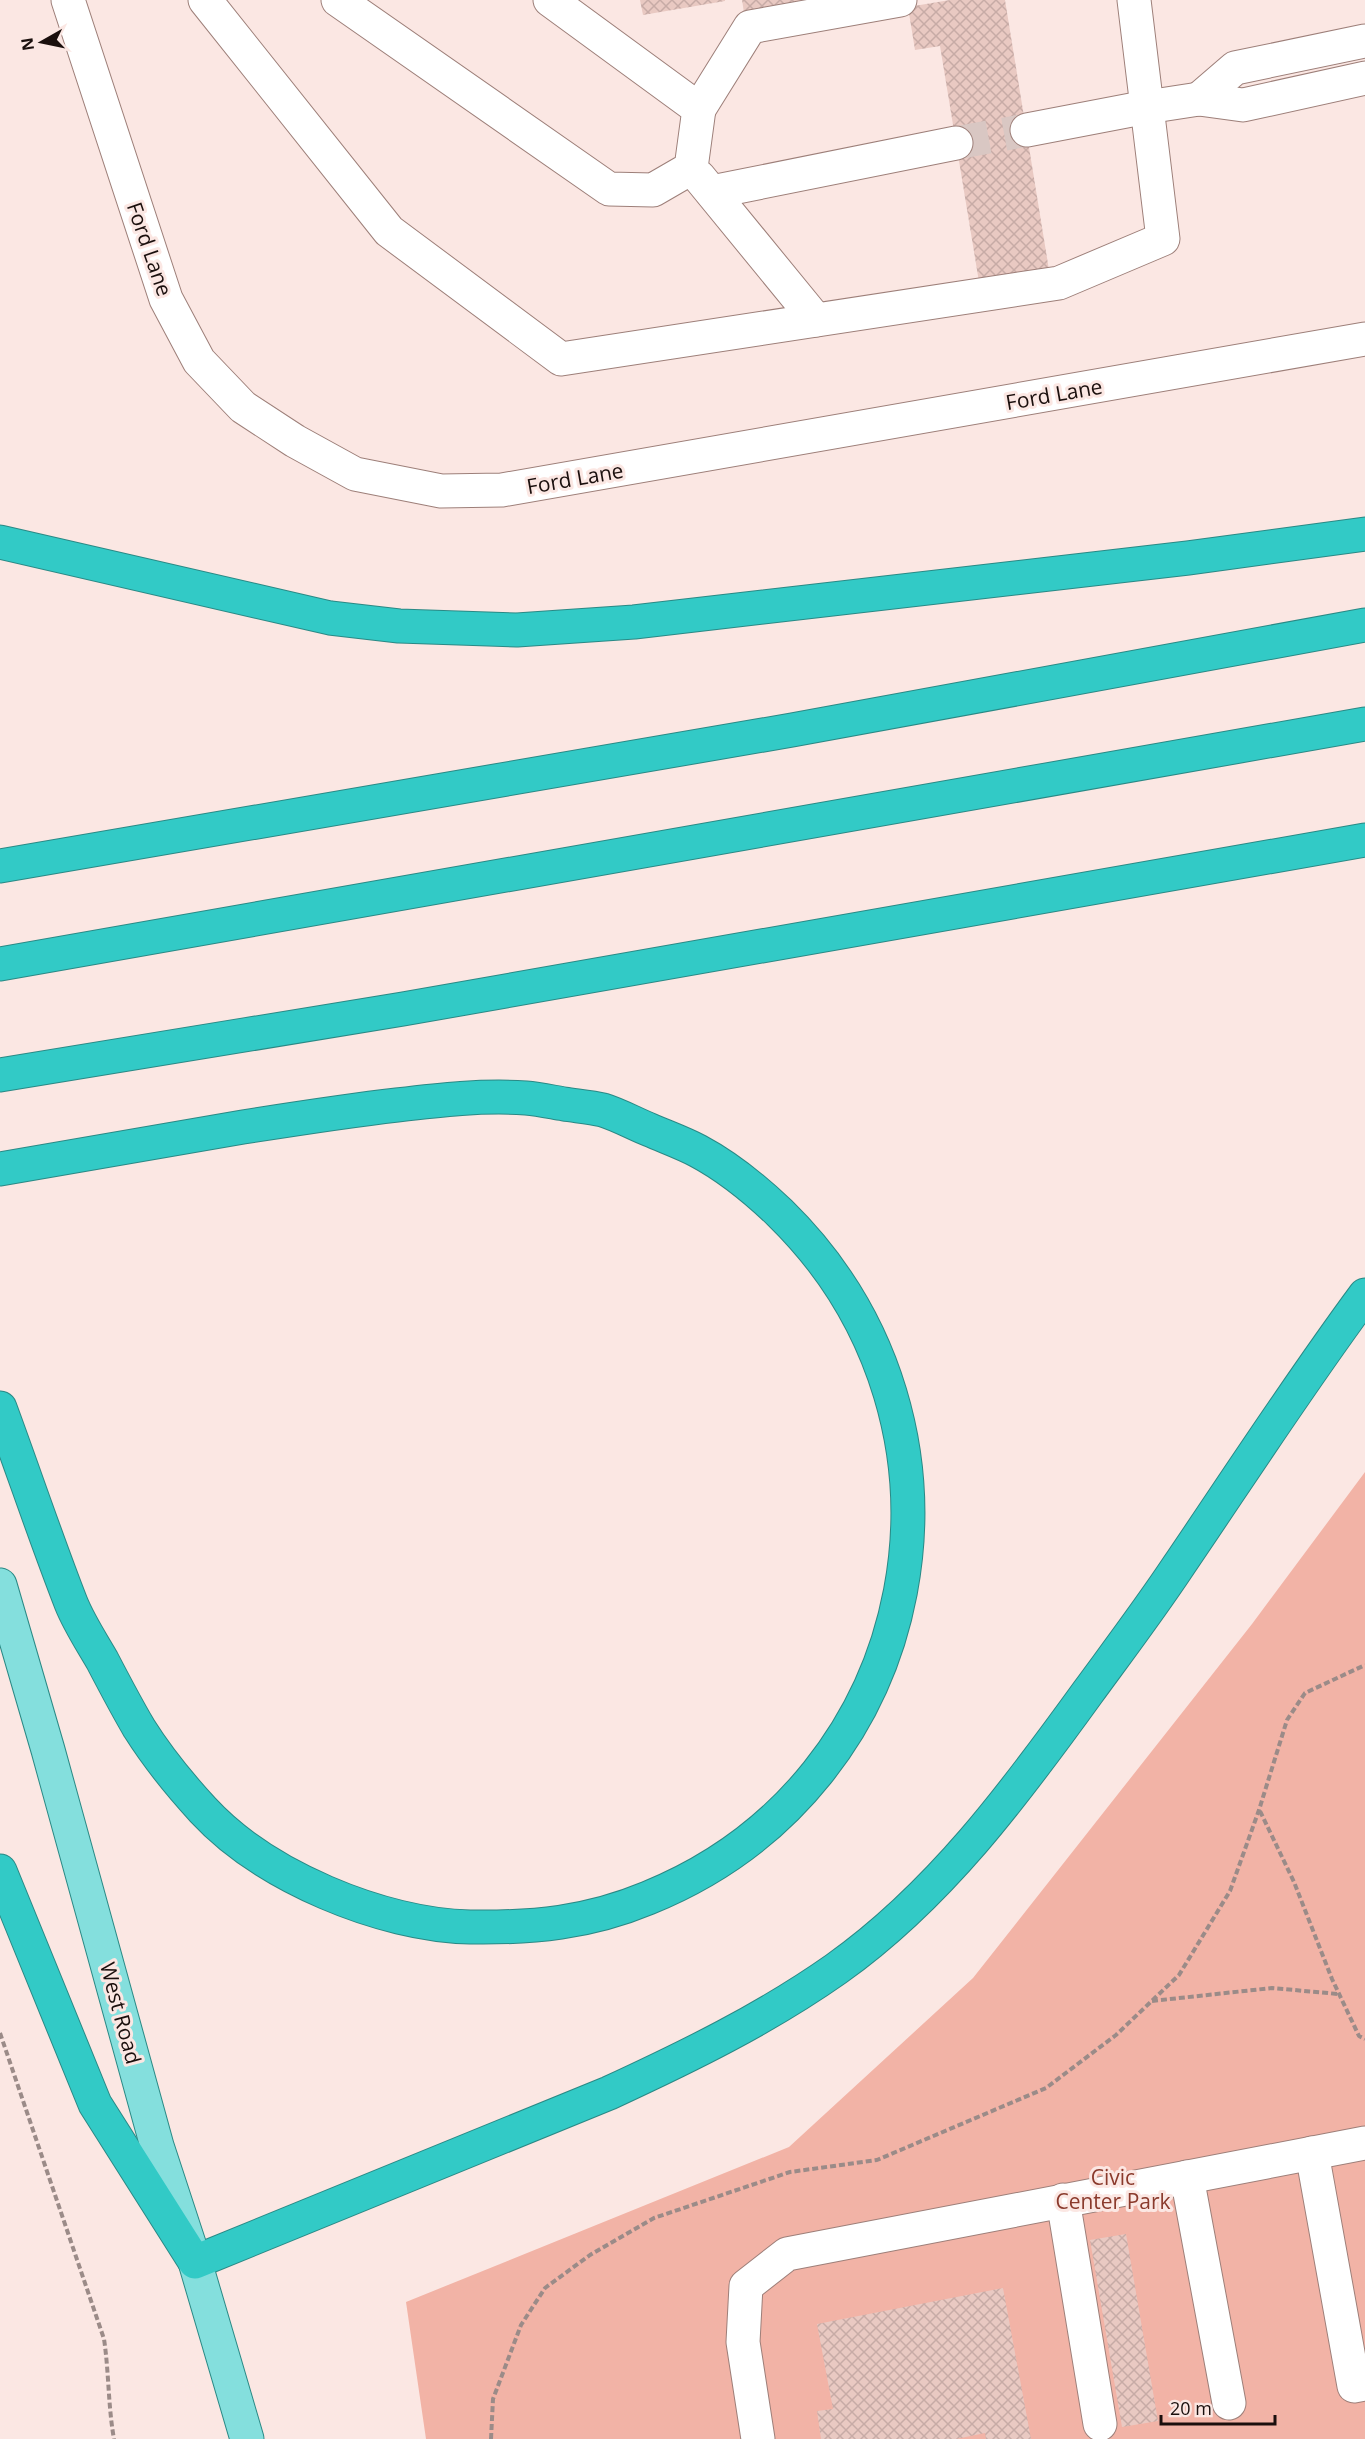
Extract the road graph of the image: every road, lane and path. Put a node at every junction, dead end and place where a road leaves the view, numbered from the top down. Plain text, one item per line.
1 (68, 0) edge
2 (205, 0) edge
3 (338, 0) edge
4 (550, 0) edge
5 (900, 0) edge
6 (1134, 0) edge
7 (1365, 41) edge
8 (1365, 78) edge
9 (1199, 99) junction
10 (1147, 106) junction
11 (699, 109) junction
12 (1027, 130) tunnel mouth
13 (956, 143) tunnel mouth
14 (702, 180) junction
15 (816, 320) junction
16 (1365, 339) edge
17 (1365, 534) edge
18 (0, 542) edge
19 (1365, 625) edge
20 (1365, 724) edge
21 (1365, 840) edge
22 (0, 866) edge
23 (0, 964) edge
24 (0, 1075) edge
25 (0, 1169) edge
26 (1365, 1295) edge
27 (0, 1408) edge
28 (0, 1586) edge
29 (1365, 1665) edge
30 (1259, 1810) junction
31 (0, 1871) edge
32 (1339, 1995) junction
33 (1152, 2001) junction
34 (0, 2032) edge
35 (1365, 2039) edge
36 (1365, 2143) edge
37 (1312, 2153) junction
38 (1187, 2177) junction
39 (1063, 2200) junction
40 (195, 2262) junction
41 (1365, 2384) edge
42 (1229, 2403) dead end
43 (1100, 2424) dead end
44 (114, 2439) edge
45 (247, 2439) edge
46 (491, 2439) edge
47 (758, 2439) edge

1 - 16 street, Ford Lane
2 - 15 street
3 - 14 street
4 - 11 street
5 - 11 street
6 - 10 street
7 - 9 street
8 - 9 street
9 - 10 street
10 - 12 street
10 - 15 street
11 - 14 street
13 - 14 street
14 - 15 street
17 - 18 highway
19 - 22 highway
20 - 23 highway
21 - 24 highway
25 - 27 highway
26 - 40 highway
28 - 40 main road, West Road
29 - 30 path
30 - 32 path
30 - 33 path
31 - 40 highway
32 - 33 path
32 - 35 path
33 - 46 path
34 - 44 path
36 - 37 street
37 - 38 street
37 - 41 street
38 - 39 street
38 - 42 street
39 - 43 street
39 - 47 street
40 - 45 main road, West Road

